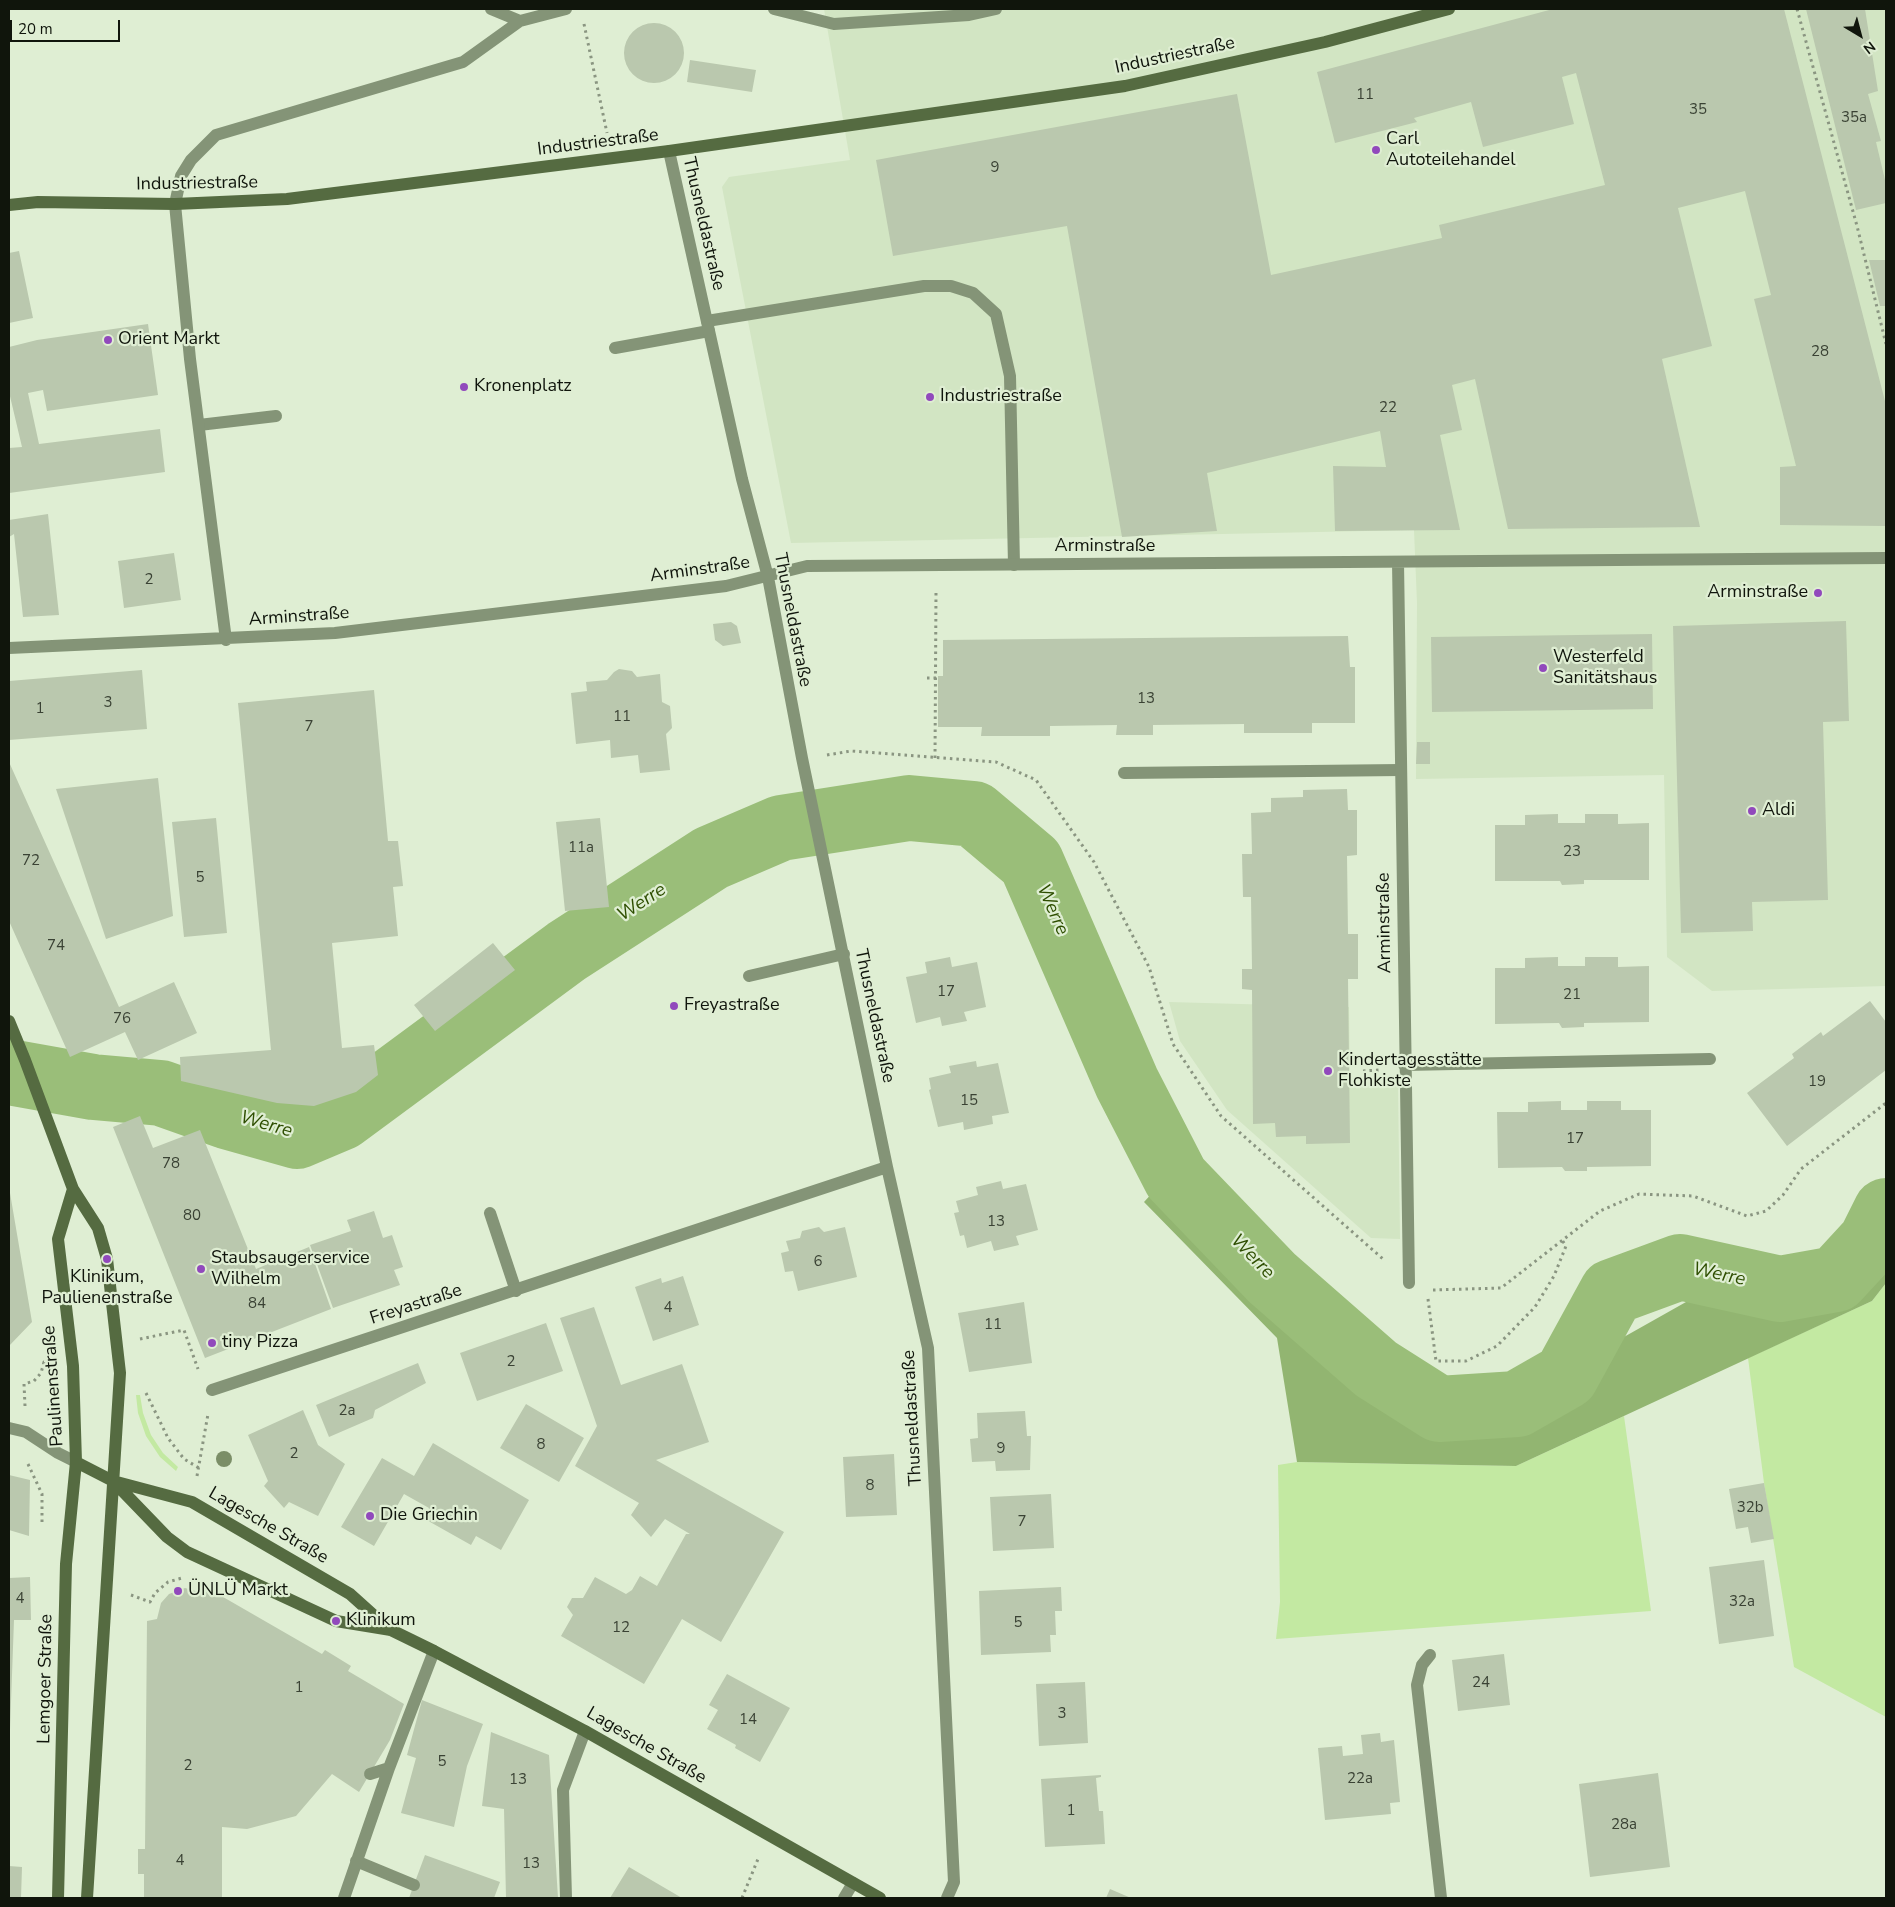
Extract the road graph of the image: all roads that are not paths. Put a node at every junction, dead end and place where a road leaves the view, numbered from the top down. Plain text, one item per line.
1 (491, 9) edge
2 (566, 9) edge
3 (779, 9) edge
4 (996, 9) edge
5 (1449, 9) edge
6 (520, 21) junction
7 (669, 151) junction
8 (175, 204) junction
9 (9, 205) edge
10 (708, 326) junction
11 (614, 348) dead end
12 (276, 416) dead end
13 (199, 425) junction
14 (1886, 558) edge
15 (1398, 562) junction
16 (1014, 565) junction
17 (768, 577) junction
18 (226, 640) junction
19 (9, 648) edge
20 (1401, 770) junction
21 (1124, 773) dead end
22 (844, 954) junction
23 (749, 976) dead end
24 (9, 1021) edge
25 (1710, 1059) dead end
26 (1404, 1065) junction
27 (887, 1167) junction
28 (73, 1189) junction
29 (490, 1213) dead end
30 (1409, 1283) dead end
31 (516, 1291) junction
32 (212, 1390) road end
33 (9, 1428) edge
34 (76, 1462) junction
35 (113, 1481) junction
36 (391, 1630) junction
37 (434, 1651) junction
38 (1430, 1655) dead end
39 (586, 1731) junction
40 (389, 1768) junction
41 (370, 1774) dead end
42 (356, 1861) junction
43 (853, 1882) junction
44 (414, 1886) dead end
45 (58, 1898) edge
46 (87, 1898) edge
47 (344, 1898) edge
48 (566, 1898) edge
49 (844, 1898) edge
50 (880, 1898) edge
51 (947, 1898) edge
52 (1441, 1898) edge

1 - 6 street
2 - 6 street
3 - 4 street
5 - 7 street, Industriestraße
6 - 8 street
7 - 8 street, Industriestraße
7 - 10 street, Thusneldastraße
8 - 9 street, Industriestraße
8 - 13 street
10 - 11 street
10 - 16 street
10 - 17 street, Thusneldastraße
12 - 13 street
13 - 18 street
14 - 15 street, Arminstraße
15 - 16 street, Arminstraße
15 - 20 street, Arminstraße
16 - 17 street, Arminstraße
17 - 18 street, Arminstraße
17 - 22 street, Thusneldastraße
18 - 19 street, Arminstraße
20 - 21 street
20 - 26 street, Arminstraße
22 - 23 street
22 - 27 street, Thusneldastraße
24 - 28 street
25 - 26 street
26 - 30 street, Arminstraße
27 - 31 street, Freyastraße
27 - 51 street, Thusneldastraße
28 - 34 street, Paulinenstraße
28 - 35 street
29 - 31 street
31 - 32 street, Freyastraße
33 - 34 street
34 - 35 street, Lagesche Straße
34 - 45 street, Lemgoer Straße
35 - 36 street, Lagesche Straße
35 - 36 street, Lagesche Straße
35 - 46 street
36 - 37 street, Lagesche Straße
37 - 39 street, Lagesche Straße
37 - 40 street
38 - 52 street
39 - 43 street, Lagesche Straße
39 - 48 street
40 - 41 street
40 - 42 street
42 - 44 street
42 - 47 street
43 - 49 street
43 - 50 street, Lagesche Straße

